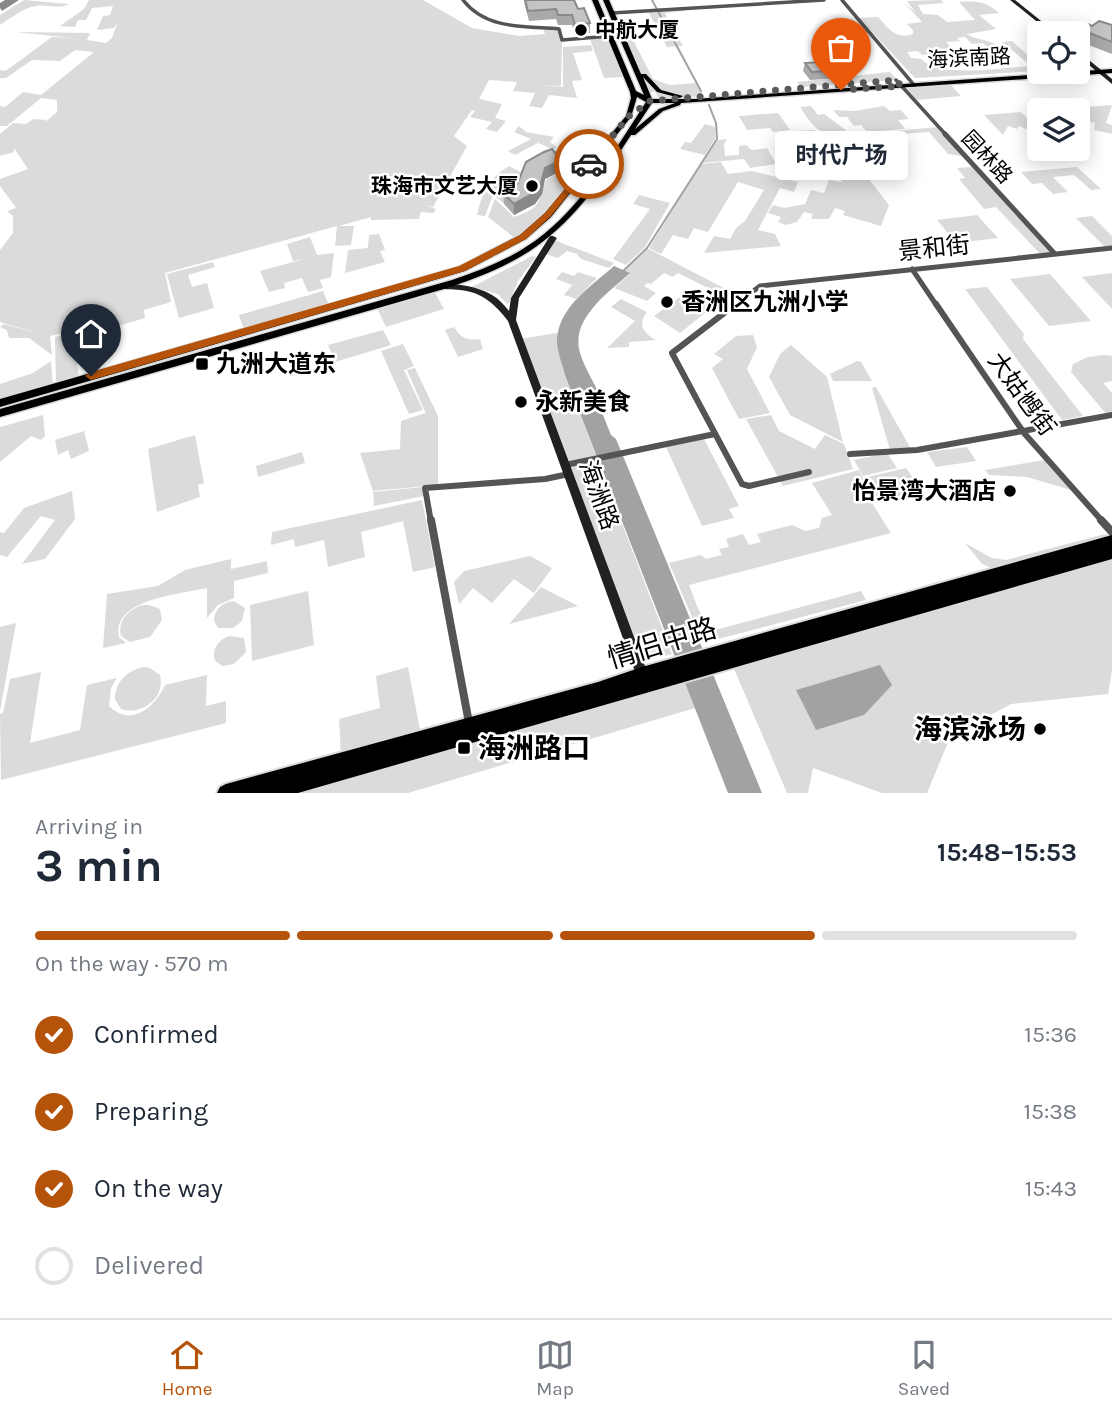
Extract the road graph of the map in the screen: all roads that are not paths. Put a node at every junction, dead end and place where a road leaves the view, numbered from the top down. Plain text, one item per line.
1 (463, 0) edge
2 (595, 0) edge
3 (606, 0) edge
4 (824, 0) edge
5 (842, 0) edge
6 (1012, 0) edge
7 (612, 13) junction
8 (1039, 21) edge
9 (610, 36) junction
10 (631, 58) junction
11 (1090, 63) edge
12 (1112, 69) edge
13 (1090, 70) edge
14 (1098, 70) junction
15 (1027, 73) edge
16 (911, 82) junction
17 (1112, 82) edge
18 (899, 83) junction
19 (633, 92) junction
20 (697, 99) junction
21 (650, 101) junction
22 (629, 116) junction
23 (613, 154) junction
24 (553, 238) dead end
25 (1112, 247) edge
26 (1055, 254) junction
27 (912, 270) junction
28 (441, 287) junction
29 (512, 320) junction
30 (0, 403) edge
31 (0, 413) edge
32 (1112, 415) edge
33 (1024, 433) junction
34 (715, 434) junction
35 (850, 454) dead end
36 (567, 470) junction
37 (810, 472) dead end
38 (1112, 532) edge
39 (1112, 541) edge
40 (1112, 553) edge
41 (713, 661) junction
42 (678, 670) joint
43 (644, 680) junction
44 (470, 729) junction
45 (226, 793) edge
46 (267, 793) edge

1 - 9 street
2 - 9 main road
3 - 7 main road
4 - 7 street
5 - 16 street
6 - 8 street
7 - 10 main road
9 - 19 main road
10 - 20 main road
10 - 21 main road
11 - 14 street
12 - 14 main road, 海滨南路
13 - 14 main road, 海滨南路
14 - 16 main road, 海滨南路
14 - 17 street
15 - 16 main road, 海滨南路
16 - 18 main road, 海滨南路
18 - 20 main road, 海滨南路
18 - 26 street, 园林路
19 - 21 main road
19 - 22 main road
20 - 21 main road, 海滨南路
20 - 23 main road
21 - 22 main road
21 - 23 main road
22 - 30 main road
23 - 28 main road
24 - 29 street
25 - 26 street, 景和街
26 - 27 street, 景和街
27 - 33 street, 大姑乸街
27 - 34 street, 景和街
28 - 29 street
28 - 31 main road
29 - 36 street, 海洲路
32 - 33 street
33 - 35 street
33 - 38 street, 大姑乸街
34 - 36 street
34 - 37 street
36 - 43 street, 海洲路
36 - 44 street
39 - 41 highway, 情侣中路
40 - 41 highway, 情侣中路
41 - 42 highway, 情侣中路
42 - 43 highway, 情侣中路
43 - 44 highway, 情侣中路
44 - 45 highway, 情侣中路
44 - 46 highway, 情侣中路

